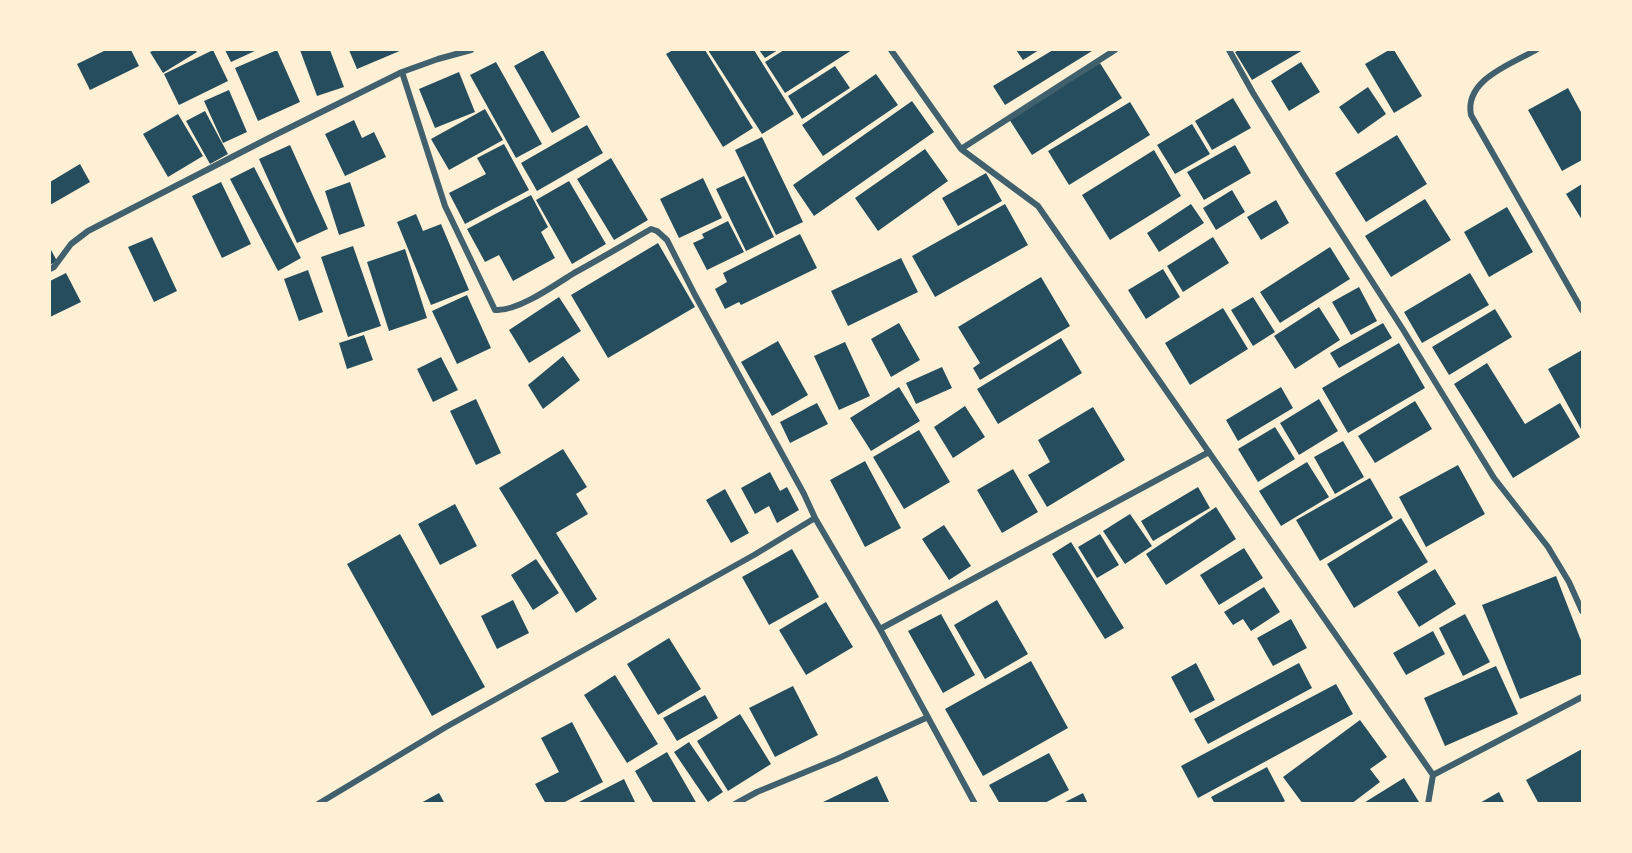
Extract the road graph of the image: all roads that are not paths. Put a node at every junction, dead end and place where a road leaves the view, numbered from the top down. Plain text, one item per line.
1 (471, 50) edge
2 (891, 50) edge
3 (1115, 50) edge
4 (1229, 50) edge
5 (1536, 50) edge
6 (402, 72) junction
7 (961, 149) junction
8 (50, 269) edge
9 (1582, 309) edge
10 (1209, 452) junction
11 (815, 518) junction
12 (1582, 611) edge
13 (880, 629) junction
14 (1582, 697) edge
15 (928, 717) junction
16 (1433, 775) junction
17 (318, 804) edge
18 (735, 804) edge
19 (975, 804) edge
20 (1428, 804) edge

1 - 6 street
2 - 7 street
3 - 7 street
4 - 12 street
5 - 9 street
6 - 8 street
6 - 11 street
7 - 10 street
10 - 13 street
10 - 16 street
11 - 13 street
11 - 17 street
13 - 15 street
14 - 16 street
15 - 18 street
15 - 19 street
16 - 20 street

